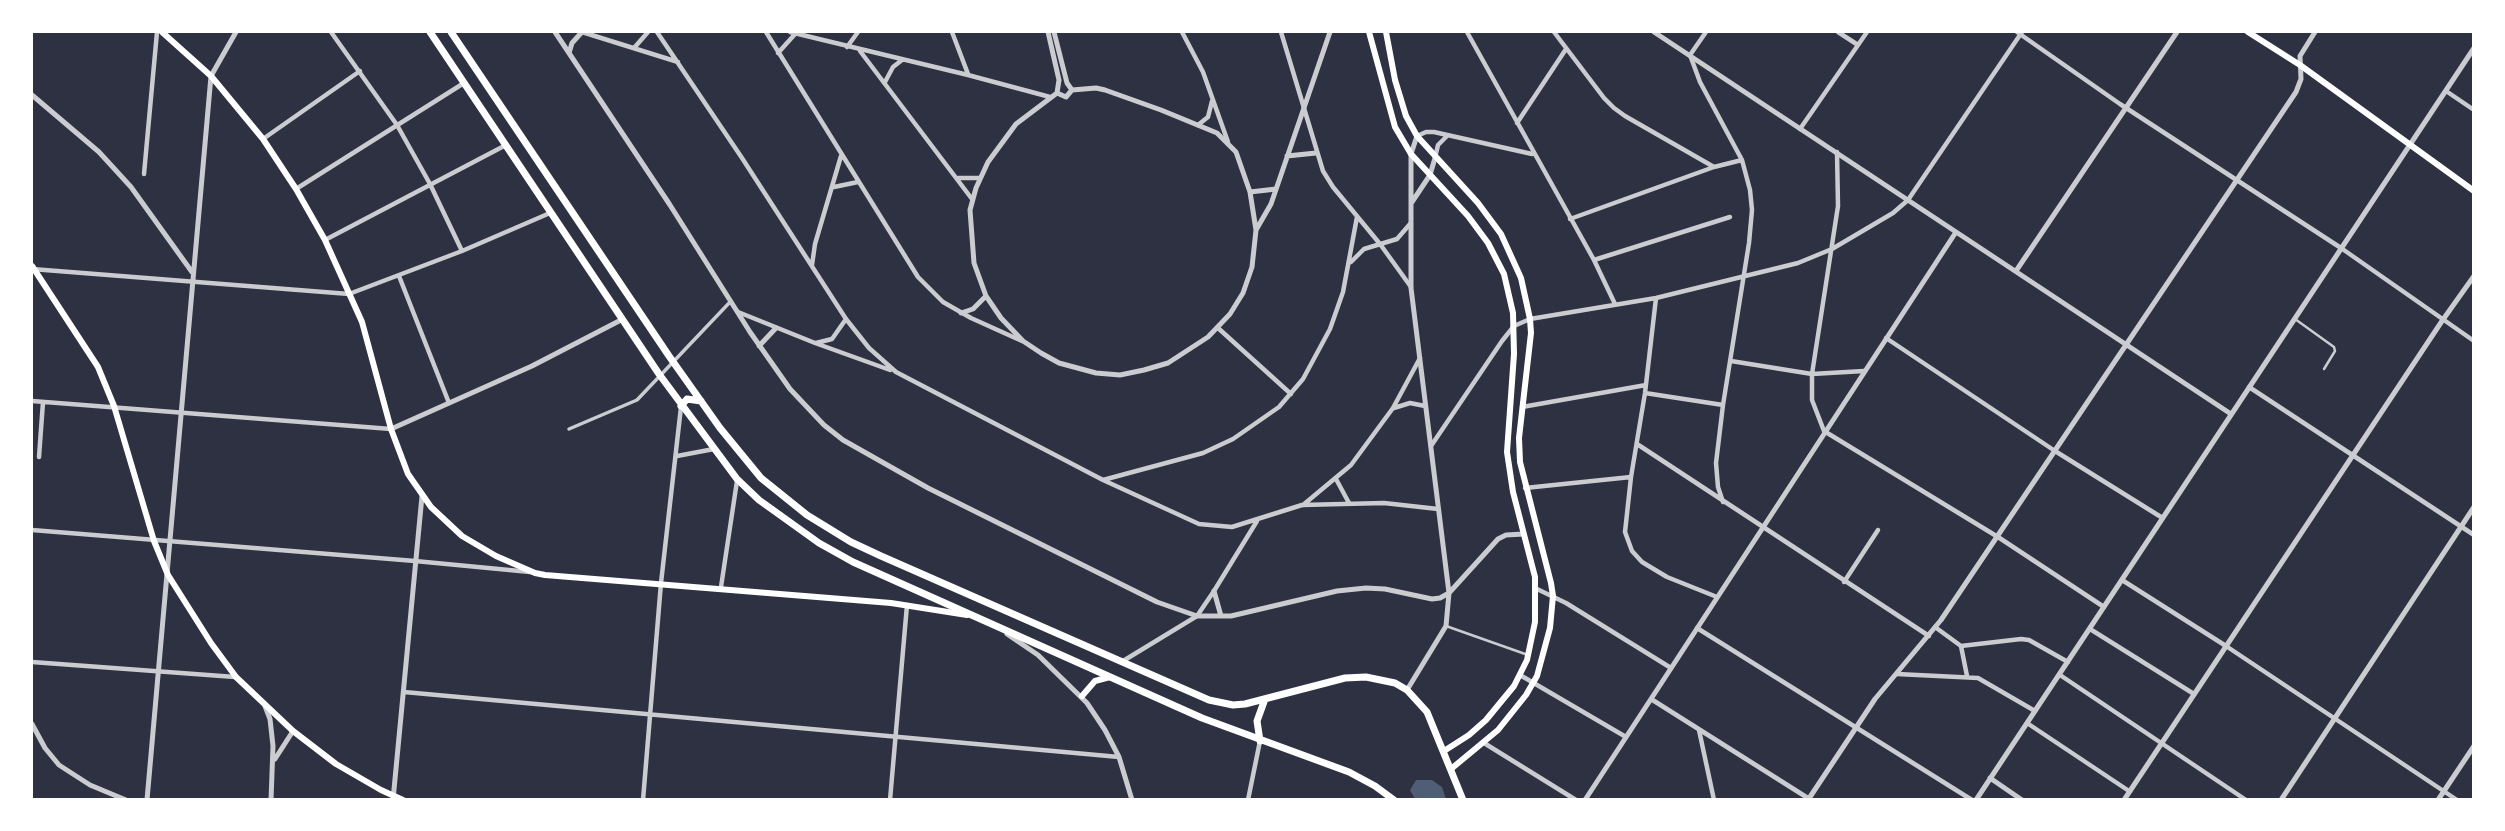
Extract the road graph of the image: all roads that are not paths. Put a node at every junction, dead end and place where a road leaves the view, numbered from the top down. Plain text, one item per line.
1 (160, 32) edge
2 (236, 32) edge
3 (331, 32) edge
4 (430, 32) edge
5 (452, 32) edge
6 (555, 32) edge
7 (582, 32) edge
8 (648, 32) edge
9 (657, 32) edge
10 (766, 32) edge
11 (793, 32) edge
12 (858, 32) edge
13 (952, 32) edge
14 (1048, 32) edge
15 (1054, 32) edge
16 (1182, 32) edge
17 (1281, 32) edge
18 (1330, 32) edge
19 (1369, 32) edge
20 (1386, 32) edge
21 (1467, 32) edge
22 (1554, 32) edge
23 (1654, 32) edge
24 (1706, 32) edge
25 (1838, 32) edge
26 (1867, 32) edge
27 (2020, 32) edge
28 (2177, 32) edge
29 (2248, 32) edge
30 (2315, 32) edge
31 (1858, 45) junction
32 (847, 47) junction
33 (634, 48) junction
34 (2473, 48) edge
35 (1566, 49) junction
36 (860, 50) junction
37 (569, 53) junction
38 (778, 54) junction
39 (1690, 55) junction
40 (901, 60) junction
41 (679, 62) junction
42 (2300, 65) junction
43 (360, 71) junction
44 (968, 75) junction
45 (211, 76) junction
46 (464, 83) junction
47 (885, 83) junction
48 (1063, 83) junction
49 (1072, 90) junction
50 (2446, 91) junction
51 (1058, 93) junction
52 (32, 94) edge
53 (1050, 97) junction
54 (1212, 98) junction
55 (1304, 108) junction
56 (2126, 108) junction
57 (2473, 110) edge
58 (1517, 123) junction
59 (397, 125) junction
60 (1198, 125) junction
61 (1800, 129) junction
62 (1447, 135) junction
63 (1417, 136) junction
64 (263, 139) junction
65 (1228, 142) junction
66 (2411, 144) junction
67 (506, 145) junction
68 (1837, 152) junction
69 (1316, 153) junction
70 (1411, 154) junction
71 (1533, 154) junction
72 (841, 156) junction
73 (1287, 156) junction
74 (1435, 158) junction
75 (1742, 160) junction
76 (1714, 167) junction
77 (144, 174) dead end
78 (1430, 175) junction
79 (957, 178) junction
80 (980, 178) junction
81 (2236, 180) junction
82 (858, 182) junction
83 (430, 184) junction
84 (833, 187) junction
85 (296, 189) junction
86 (1276, 189) junction
87 (2473, 191) edge
88 (1250, 192) junction
89 (972, 199) junction
90 (1908, 200) junction
91 (1410, 205) junction
92 (550, 213) junction
93 (1730, 217) dead end
94 (1357, 218) junction
95 (1570, 219) junction
96 (1410, 224) junction
97 (1256, 230) junction
98 (1956, 232) junction
99 (325, 240) junction
100 (1380, 244) junction
101 (2340, 248) junction
102 (1832, 249) junction
103 (462, 251) junction
104 (1594, 260) junction
105 (1350, 263) junction
106 (811, 265) junction
107 (32, 268) edge
108 (2016, 271) junction
109 (192, 272) junction
110 (399, 276) junction
111 (2473, 276) edge
112 (1745, 278) junction
113 (191, 280) junction
114 (1411, 288) junction
115 (349, 294) junction
116 (986, 296) junction
117 (1656, 298) junction
118 (731, 301) junction
119 (1615, 304) junction
120 (738, 312) junction
121 (961, 313) junction
122 (846, 318) junction
123 (1530, 319) junction
124 (2295, 319) junction
125 (621, 320) junction
126 (2442, 321) junction
127 (1514, 326) junction
128 (776, 328) junction
129 (1218, 328) junction
130 (1886, 338) junction
131 (1023, 341) junction
132 (2473, 341) edge
133 (815, 343) junction
134 (2127, 344) junction
135 (759, 346) junction
136 (1421, 355) junction
137 (1731, 361) junction
138 (2324, 369) dead end
139 (895, 372) junction
140 (1864, 372) junction
141 (1812, 374) junction
142 (1646, 385) junction
143 (2249, 387) junction
144 (1645, 393) junction
145 (1291, 394) junction
146 (32, 401) edge
147 (701, 401) junction
148 (43, 402) junction
149 (450, 404) junction
150 (1723, 405) junction
151 (114, 406) junction
152 (681, 406) junction
153 (1425, 406) junction
154 (1522, 407) junction
155 (1393, 408) junction
156 (181, 412) junction
157 (2231, 414) junction
158 (391, 429) junction
159 (569, 429) dead end
160 (1824, 431) junction
161 (729, 439) junction
162 (1637, 444) junction
163 (1431, 446) junction
164 (714, 449) junction
165 (2055, 452) junction
166 (677, 456) junction
167 (2353, 456) junction
168 (39, 457) dead end
169 (1631, 477) junction
170 (737, 479) junction
171 (1336, 479) junction
172 (1103, 480) junction
173 (1525, 488) junction
174 (422, 496) junction
175 (1723, 502) junction
176 (1349, 503) junction
177 (1302, 505) junction
178 (2473, 507) edge
179 (1438, 509) junction
180 (2161, 517) junction
181 (1258, 520) junction
182 (2460, 526) junction
183 (1762, 528) junction
184 (32, 530) edge
185 (1878, 530) dead end
186 (1524, 534) junction
187 (2473, 535) edge
188 (1998, 537) junction
189 (154, 541) junction
190 (171, 542) junction
191 (415, 561) junction
192 (535, 573) junction
193 (168, 575) junction
194 (2122, 580) junction
195 (1844, 582) junction
196 (661, 583) junction
197 (721, 587) junction
198 (1537, 589) junction
199 (1214, 592) junction
200 (1449, 593) junction
201 (1553, 596) junction
202 (1717, 597) junction
203 (907, 605) junction
204 (2104, 607) junction
205 (971, 615) junction
206 (1197, 616) junction
207 (1221, 617) junction
208 (1446, 626) junction
209 (1936, 627) junction
210 (1697, 628) junction
211 (999, 629) junction
212 (2090, 629) junction
213 (1929, 636) junction
214 (1961, 646) junction
215 (2226, 646) junction
216 (1528, 655) junction
217 (1123, 661) junction
218 (32, 662) edge
219 (2068, 663) junction
220 (1671, 668) junction
221 (158, 672) junction
222 (1897, 674) junction
223 (1520, 675) junction
224 (2060, 675) junction
225 (1967, 676) junction
226 (236, 677) junction
227 (1110, 677) junction
228 (1533, 684) junction
229 (1408, 690) junction
230 (404, 692) junction
231 (2194, 694) junction
232 (1082, 696) junction
233 (1265, 699) junction
234 (1651, 699) junction
235 (265, 706) junction
236 (2035, 712) junction
237 (651, 714) junction
238 (2334, 719) junction
239 (2027, 723) junction
240 (32, 724) edge
241 (1855, 728) junction
242 (1699, 730) junction
243 (293, 731) junction
244 (897, 736) junction
245 (1626, 737) junction
246 (1260, 741) junction
247 (1485, 743) junction
248 (2161, 744) junction
249 (2473, 746) edge
250 (1444, 751) junction
251 (1119, 757) junction
252 (274, 762) junction
253 (1451, 769) junction
254 (1990, 778) junction
255 (2129, 791) junction
256 (2444, 791) junction
257 (393, 798) edge
258 (1809, 799) edge
259 (126, 800) edge
260 (147, 800) edge
261 (271, 800) edge
262 (403, 800) edge
263 (643, 800) edge
264 (891, 800) edge
265 (1132, 800) edge
266 (1248, 800) edge
267 (1394, 800) edge
268 (1463, 800) edge
269 (1576, 800) edge
270 (1586, 800) edge
271 (1714, 800) edge
272 (1974, 800) edge
273 (2022, 800) edge
274 (2124, 800) edge
275 (2246, 800) edge
276 (2281, 800) edge
277 (2438, 800) edge
278 (2457, 800) edge

1 - 45 main road
1 - 77 street
2 - 45 street
3 - 43 street
4 - 46 main road
5 - 147 main road
6 - 37 street
7 - 33 street
7 - 37 street
8 - 33 street
9 - 41 street
10 - 38 street
11 - 32 street
11 - 38 street
12 - 32 street
13 - 44 street
14 - 48 street
15 - 48 street
16 - 54 street
17 - 55 street
18 - 55 street
19 - 70 main road
20 - 63 main road
21 - 58 street
22 - 35 street
23 - 39 street
24 - 39 street
25 - 31 street
26 - 31 street
27 - 56 street
27 - 90 street
28 - 56 street
29 - 42 main road
30 - 42 street
31 - 61 street
32 - 36 street
33 - 41 street
34 - 50 street
35 - 58 street
35 - 76 street
36 - 40 street
36 - 47 street
37 - 118 street
38 - 72 street
39 - 61 street
39 - 75 street
40 - 44 street
40 - 47 street
41 - 106 street
42 - 66 main road
42 - 81 street
43 - 59 street
43 - 64 street
44 - 53 street
45 - 64 main road
45 - 109 street
46 - 59 street
46 - 67 main road
47 - 79 street
48 - 49 street
48 - 51 street
49 - 51 street
49 - 60 street
50 - 57 street
50 - 66 street
51 - 53 street
52 - 109 street
53 - 80 street
54 - 60 street
54 - 65 street
55 - 69 street
55 - 73 street
56 - 81 street
56 - 108 street
58 - 71 street
59 - 83 street
59 - 85 street
60 - 65 street
61 - 68 street
62 - 63 street
62 - 71 street
62 - 74 street
63 - 70 street
63 - 74 main road
64 - 85 main road
65 - 88 street
66 - 87 main road
66 - 101 street
67 - 83 street
67 - 92 main road
68 - 90 street
68 - 102 street
69 - 73 street
69 - 94 street
70 - 78 main road
70 - 91 street
71 - 95 street
72 - 82 street
72 - 84 street
73 - 86 street
74 - 78 street
74 - 123 main road
75 - 76 street
75 - 112 street
76 - 95 street
78 - 91 street
78 - 127 main road
79 - 80 street
79 - 89 street
80 - 89 street
81 - 101 street
81 - 134 street
82 - 84 street
82 - 121 street
83 - 99 street
83 - 103 street
84 - 106 street
85 - 99 main road
86 - 88 street
86 - 97 street
88 - 97 street
89 - 116 street
90 - 98 street
90 - 102 street
91 - 96 street
92 - 103 street
92 - 125 main road
93 - 104 street
94 - 100 street
94 - 105 street
95 - 104 street
96 - 100 street
96 - 114 street
97 - 129 street
98 - 108 street
98 - 130 street
99 - 115 main road
100 - 105 street
100 - 114 street
101 - 124 street
101 - 126 street
102 - 112 street
102 - 141 street
103 - 110 street
104 - 119 street
105 - 145 street
106 - 122 street
107 - 113 street
107 - 151 main road
108 - 134 street
109 - 113 street
110 - 115 street
110 - 149 street
111 - 126 street
112 - 117 street
112 - 137 street
113 - 115 street
113 - 156 street
114 - 136 street
115 - 158 main road
116 - 121 street
116 - 131 street
117 - 119 street
117 - 142 street
118 - 120 street
118 - 159 street
119 - 123 street
120 - 128 street
120 - 135 street
121 - 131 street
122 - 133 street
122 - 139 street
123 - 127 street
123 - 154 main road
124 - 138 lane
124 - 143 street
125 - 149 street
125 - 152 main road
126 - 132 street
126 - 167 street
127 - 163 street
127 - 186 main road
128 - 133 street
128 - 135 street
129 - 131 street
129 - 145 street
130 - 140 street
130 - 165 street
133 - 139 street
134 - 157 street
134 - 165 street
135 - 206 street
136 - 153 street
136 - 155 street
137 - 141 street
137 - 150 street
139 - 172 street
140 - 141 street
140 - 160 street
141 - 160 street
142 - 144 street
142 - 154 street
143 - 157 street
143 - 167 street
144 - 150 street
144 - 162 street
145 - 172 street
146 - 148 street
147 - 152 main road
147 - 161 main road
148 - 151 street
148 - 168 street
149 - 158 street
150 - 175 street
151 - 156 street
151 - 189 main road
152 - 164 main road
152 - 166 street
153 - 155 street
153 - 163 street
154 - 173 main road
155 - 171 street
156 - 158 street
156 - 190 street
157 - 180 street
158 - 174 main road
160 - 183 street
160 - 188 street
161 - 164 main road
161 - 217 main road
162 - 169 street
162 - 175 street
163 - 179 street
164 - 166 street
164 - 170 main road
165 - 180 street
165 - 188 street
166 - 196 street
167 - 182 street
167 - 215 street
169 - 173 street
169 - 202 street
170 - 197 street
170 - 205 main road
171 - 176 street
171 - 177 street
172 - 181 street
173 - 201 main road
174 - 191 street
174 - 192 main road
175 - 183 street
176 - 177 street
176 - 179 street
177 - 181 street
178 - 182 street
179 - 200 street
180 - 194 street
181 - 199 street
182 - 187 street
182 - 238 street
183 - 195 street
183 - 202 street
184 - 189 street
185 - 195 street
186 - 198 main road
186 - 200 street
188 - 204 street
188 - 209 street
189 - 190 street
189 - 193 main road
190 - 191 street
190 - 193 street
191 - 192 street
191 - 230 street
192 - 196 main road
193 - 221 street
193 - 226 main road
194 - 204 street
194 - 215 street
195 - 213 street
196 - 197 main road
196 - 237 street
197 - 203 main road
198 - 201 street
198 - 216 main road
199 - 206 street
199 - 207 street
200 - 207 street
200 - 208 street
201 - 220 street
201 - 228 main road
202 - 210 street
203 - 205 main road
203 - 244 street
204 - 212 street
205 - 211 main road
206 - 207 street
206 - 217 street
208 - 216 lane
208 - 229 street
209 - 213 street
209 - 214 street
210 - 220 street
210 - 241 street
211 - 227 main road
211 - 232 street
212 - 219 street
212 - 231 street
213 - 222 street
214 - 219 street
214 - 225 street
215 - 231 street
215 - 238 street
216 - 223 main road
217 - 233 main road
218 - 221 street
219 - 224 street
220 - 234 street
221 - 226 street
221 - 260 street
222 - 225 street
222 - 241 street
223 - 228 street
223 - 250 main road
224 - 236 street
224 - 248 street
225 - 236 street
226 - 235 main road
227 - 232 main road
227 - 246 main road
228 - 245 street
228 - 247 main road
229 - 233 main road
229 - 250 main road
230 - 237 street
230 - 257 street
231 - 248 street
232 - 251 street
233 - 246 main road
234 - 242 street
234 - 245 street
235 - 243 main road
235 - 252 street
236 - 239 street
237 - 244 street
237 - 263 street
238 - 256 street
238 - 276 street
239 - 254 street
239 - 255 street
240 - 259 street
241 - 258 street
241 - 272 street
242 - 258 street
242 - 271 street
243 - 252 street
243 - 257 main road
244 - 251 street
244 - 264 street
245 - 270 street
246 - 266 street
246 - 267 main road
247 - 253 main road
247 - 269 street
248 - 255 street
248 - 275 street
249 - 256 street
250 - 253 main road
251 - 265 street
252 - 261 street
253 - 268 main road
254 - 272 street
254 - 273 street
255 - 274 street
256 - 277 street
256 - 278 street
257 - 262 main road

